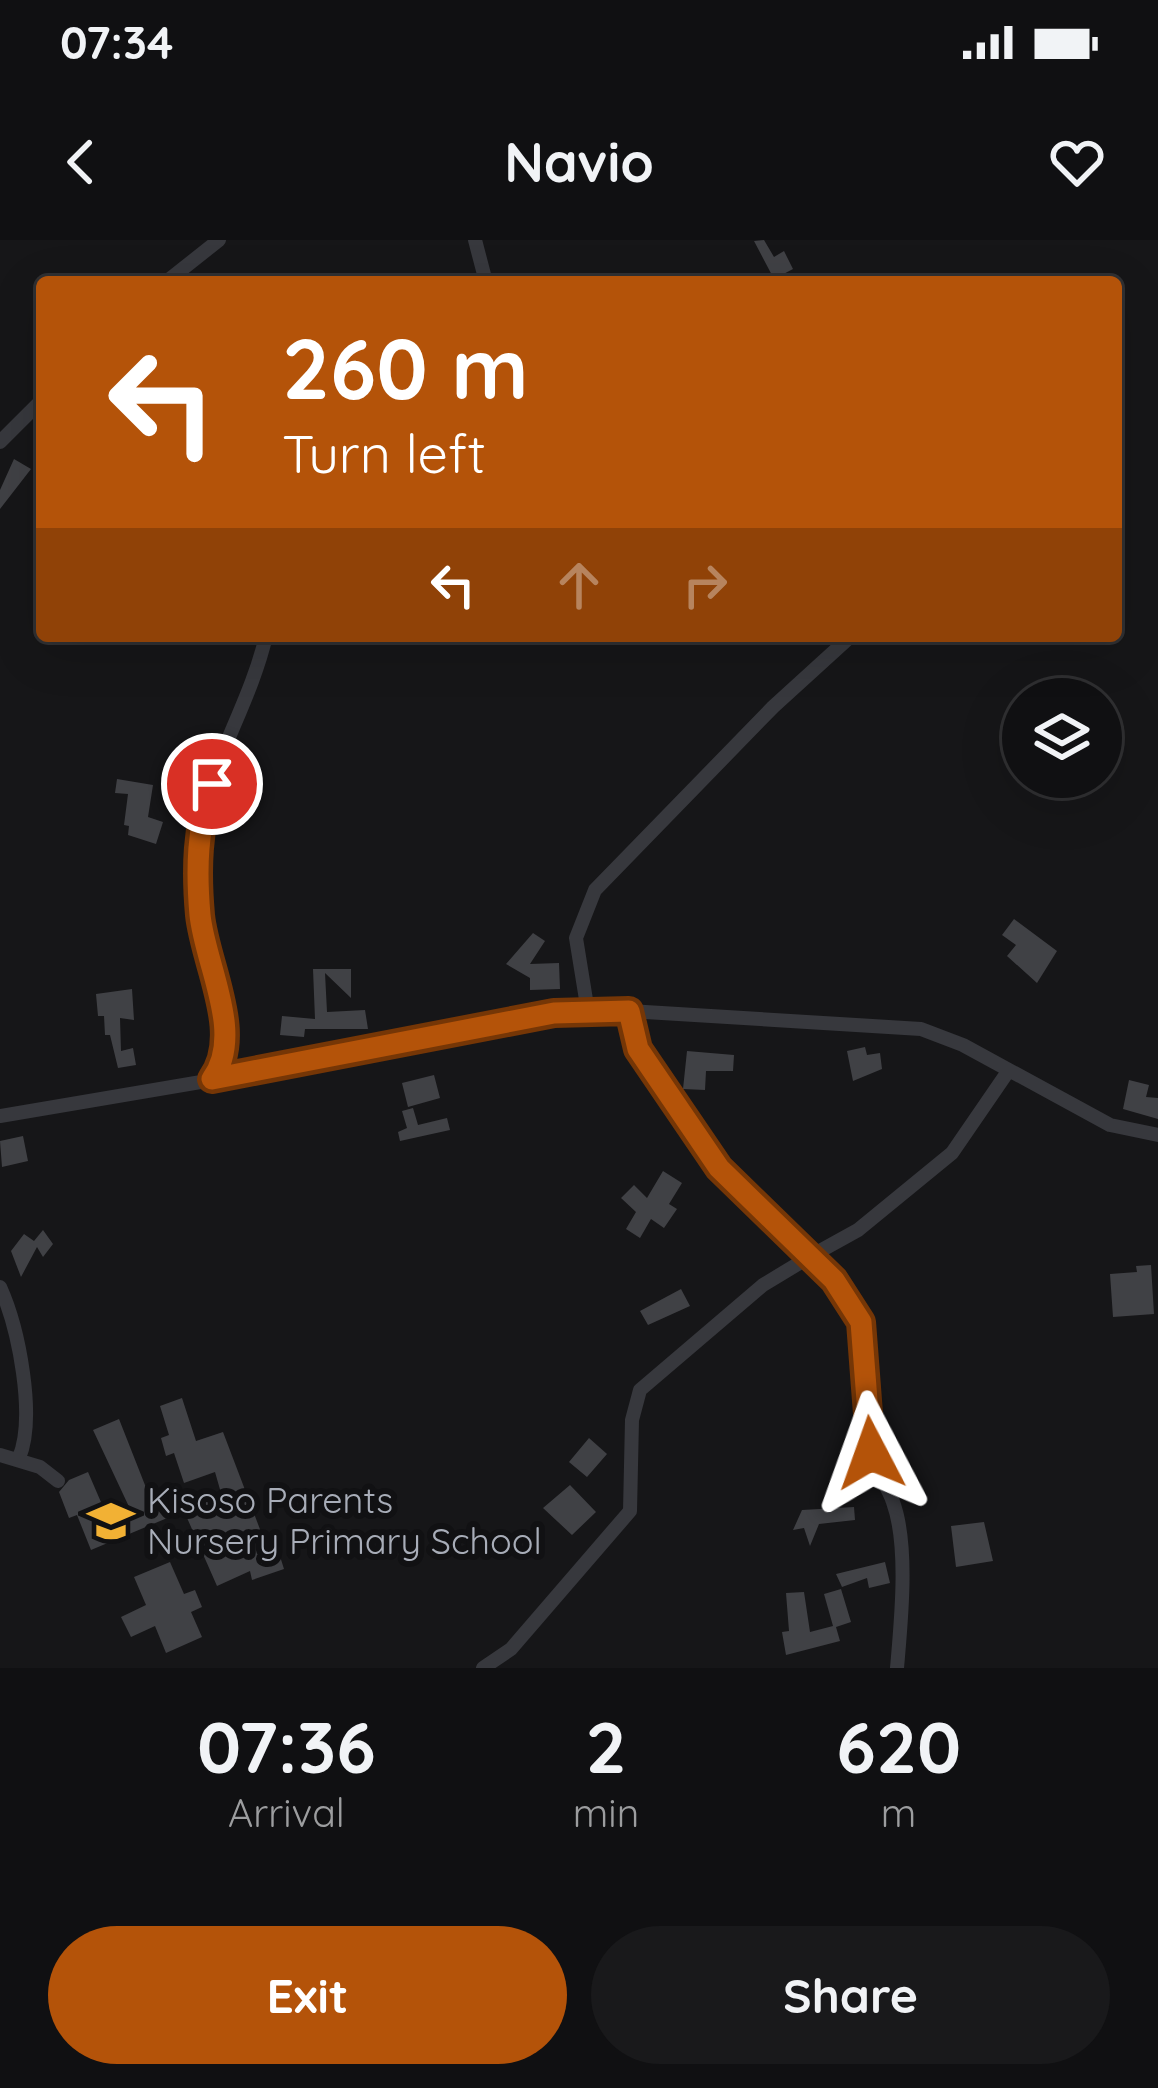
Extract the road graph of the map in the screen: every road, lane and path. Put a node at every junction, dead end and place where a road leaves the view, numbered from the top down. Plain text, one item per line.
1 (219, 240) edge
2 (475, 240) edge
3 (174, 276) edge
4 (484, 276) edge
5 (36, 406) edge
6 (0, 442) edge
7 (265, 642) edge
8 (844, 642) edge
9 (629, 1011) junction
10 (588, 1012) junction
11 (1009, 1070) junction
12 (212, 1079) junction
13 (0, 1116) edge
14 (1158, 1135) edge
15 (811, 1256) junction
16 (0, 1287) edge
17 (0, 1455) edge
18 (19, 1458) junction
19 (58, 1481) dead end
20 (483, 1668) edge
21 (897, 1668) edge

1 - 3 street
2 - 4 street
5 - 6 street
7 - 12 street
8 - 10 street
9 - 10 street
9 - 11 street
9 - 15 street
10 - 12 street
11 - 14 street
11 - 15 street
12 - 13 street
15 - 20 street
15 - 21 street
16 - 18 street
17 - 18 street
18 - 19 street

